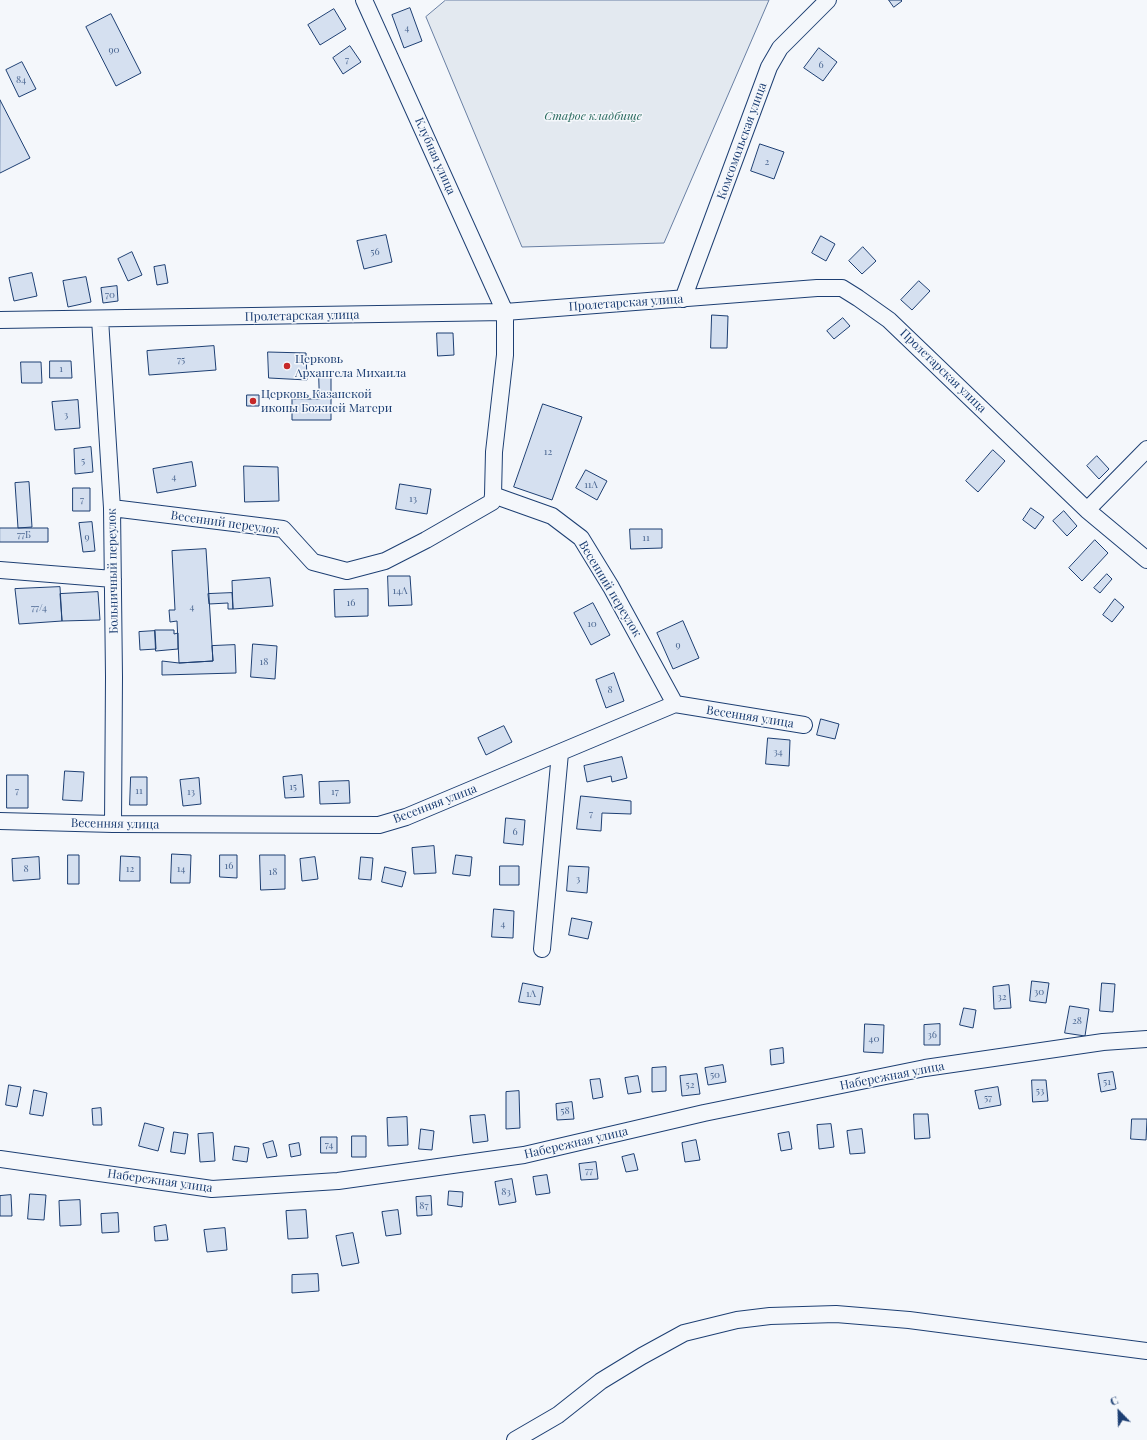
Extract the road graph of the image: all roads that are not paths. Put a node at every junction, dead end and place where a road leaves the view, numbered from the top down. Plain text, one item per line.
1 (364, 0) edge
2 (828, 0) edge
3 (683, 299) junction
4 (505, 312) junction
5 (100, 319) junction
6 (0, 320) edge
7 (1147, 449) edge
8 (493, 495) junction
9 (112, 508) junction
10 (1087, 510) junction
11 (1147, 560) edge
12 (0, 570) edge
13 (113, 579) junction
14 (675, 704) junction
15 (804, 725) dead end
16 (560, 753) junction
17 (0, 821) edge
18 (113, 824) junction
19 (542, 949) dead end
20 (1147, 1039) edge
21 (0, 1159) edge
22 (1147, 1351) edge
23 (515, 1440) edge

1 - 4 street, Клубная улица
2 - 3 street, Комсомольская улица
3 - 4 street, Пролетарская улица
3 - 10 street, Пролетарская улица
4 - 5 street, Пролетарская улица
4 - 8 street
5 - 6 street, Пролетарская улица
5 - 9 street, Больничный переулок
7 - 10 street
8 - 9 street, Весенний переулок
8 - 14 street, Весенний переулок
9 - 13 street, Больничный переулок
10 - 11 street, Пролетарская улица
12 - 13 street
13 - 18 street, Больничный переулок
14 - 15 street, Весенняя улица
14 - 16 street, Весенняя улица
16 - 18 street, Весенняя улица
16 - 19 street
17 - 18 street, Весенняя улица
20 - 21 street, Набережная улица
22 - 23 street

